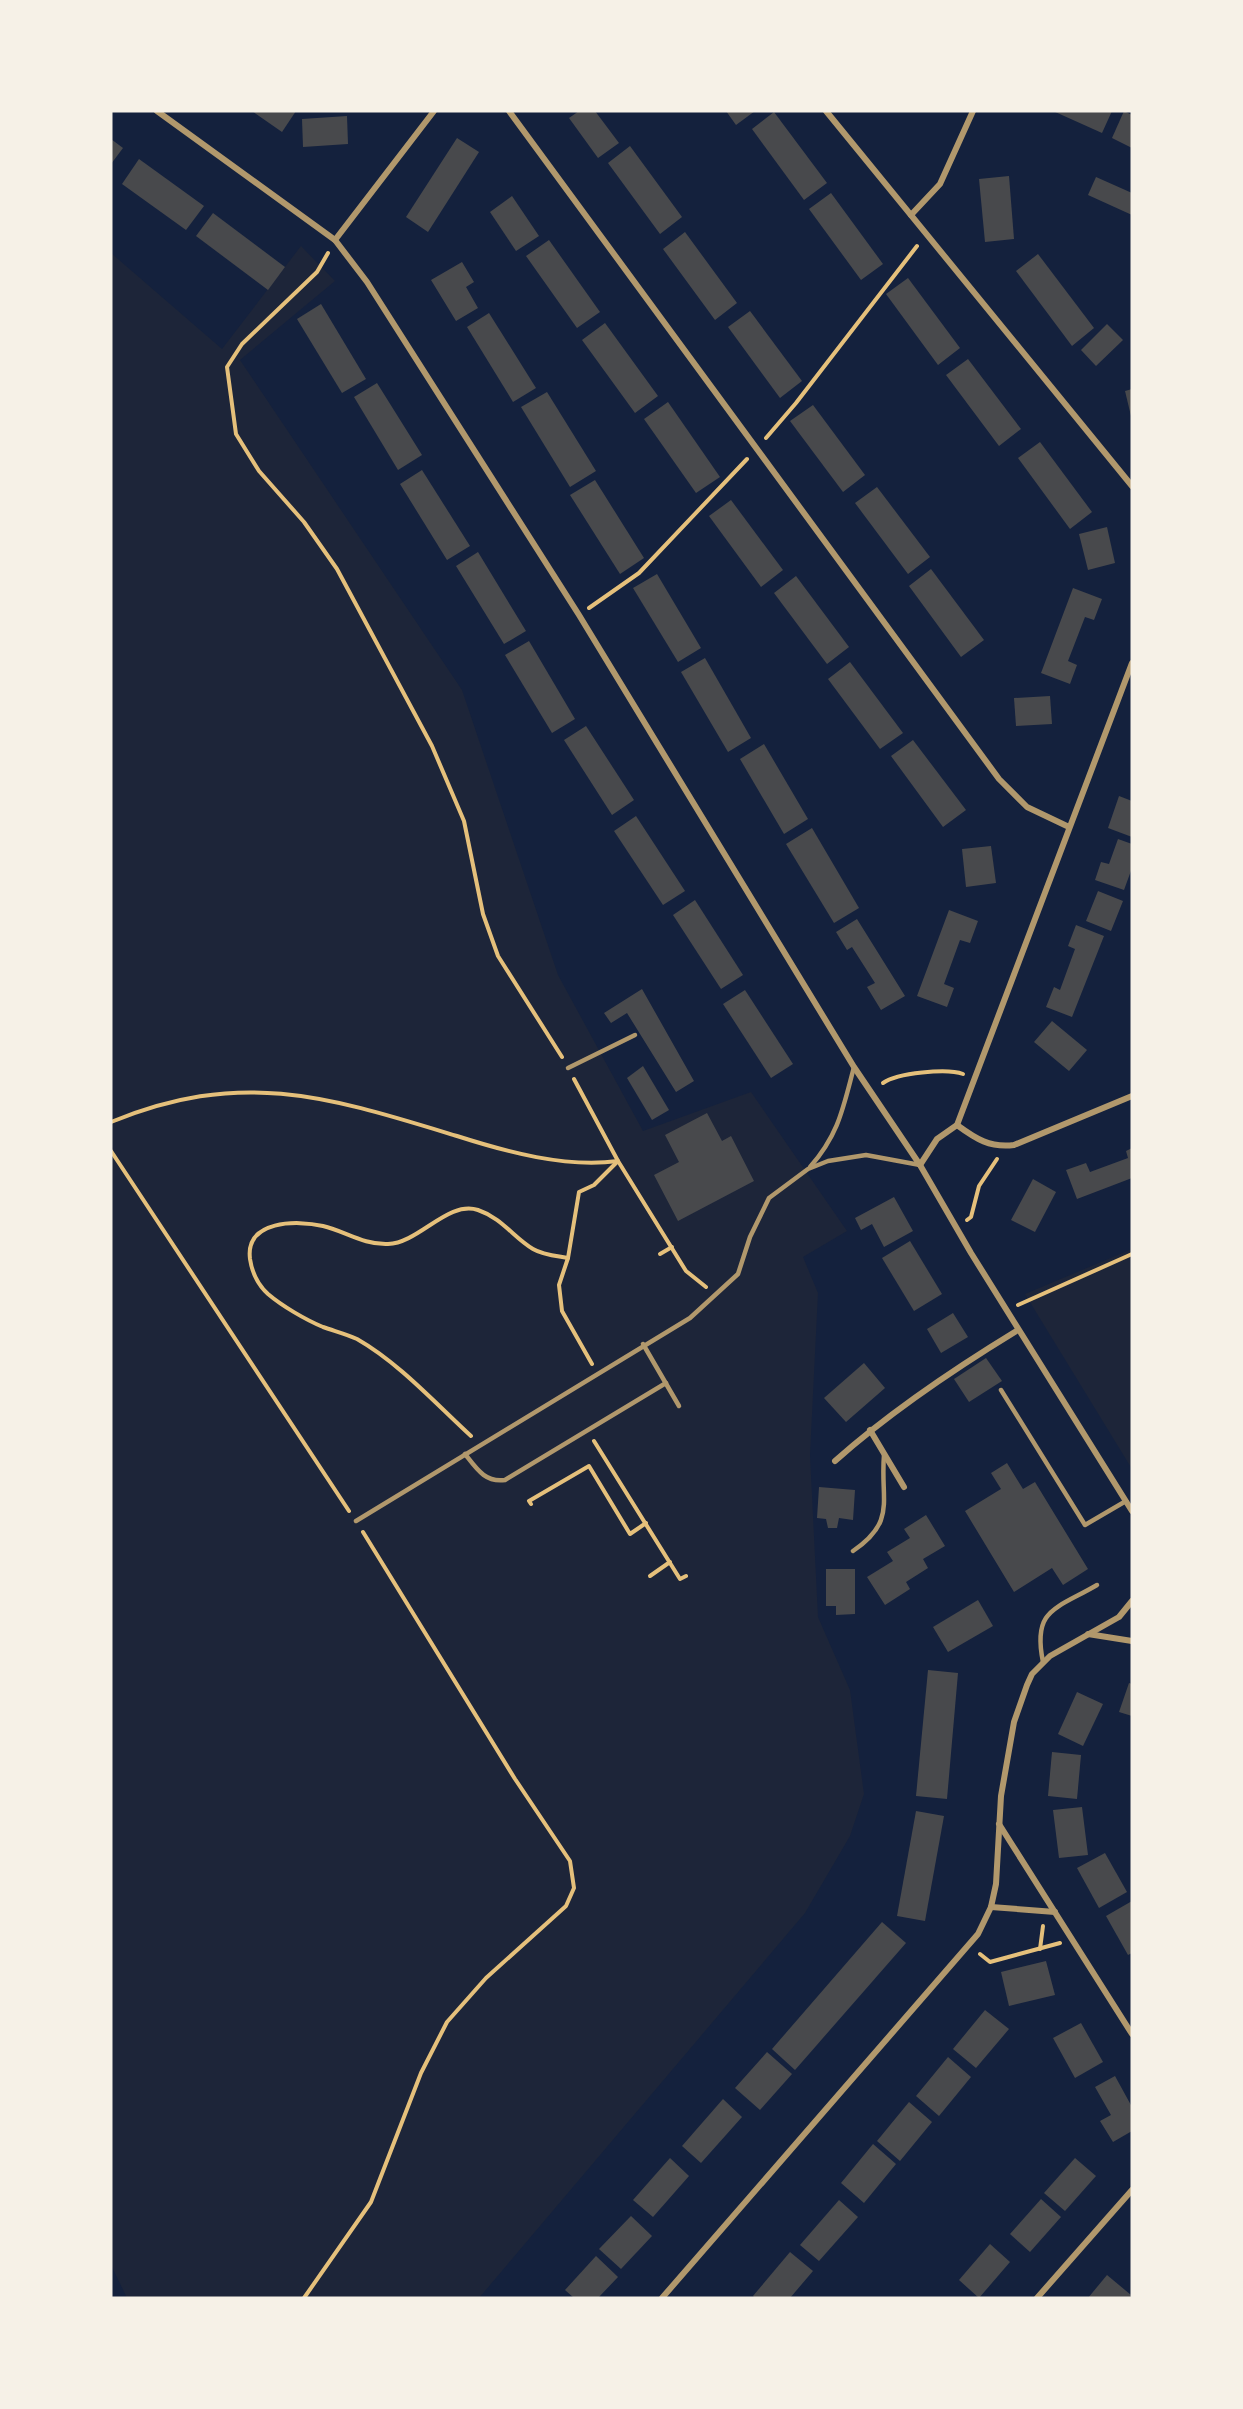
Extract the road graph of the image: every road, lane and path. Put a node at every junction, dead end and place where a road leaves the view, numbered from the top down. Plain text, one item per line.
1 (157, 111) edge
2 (434, 111) edge
3 (509, 111) edge
4 (826, 111) edge
5 (973, 111) edge
6 (911, 215) junction
7 (335, 240) junction
8 (1132, 486) edge
9 (1132, 663) edge
10 (1069, 827) junction
11 (635, 1035) dead end
12 (854, 1067) junction
13 (568, 1068) junction
14 (969, 1076) dead end
15 (870, 1093) junction
16 (1132, 1096) edge
17 (111, 1122) edge
18 (957, 1125) junction
19 (1010, 1145) junction
20 (111, 1151) edge
21 (618, 1161) junction
22 (920, 1165) junction
23 (808, 1169) junction
24 (956, 1228) junction
25 (672, 1247) junction
26 (660, 1254) dead end
27 (1132, 1254) edge
28 (568, 1258) junction
29 (717, 1295) junction
30 (1006, 1310) junction
31 (1018, 1330) junction
32 (643, 1344) junction
33 (598, 1372) junction
34 (666, 1383) junction
35 (1001, 1390) dead end
36 (679, 1406) dead end
37 (587, 1430) junction
38 (870, 1430) junction
39 (478, 1446) junction
40 (465, 1454) junction
41 (884, 1454) junction
42 (835, 1461) dead end
43 (904, 1487) dead end
44 (1126, 1501) junction
45 (531, 1504) dead end
46 (1132, 1511) edge
47 (356, 1521) junction
48 (645, 1523) junction
49 (854, 1551) dead end
50 (670, 1562) junction
51 (650, 1576) dead end
52 (686, 1576) dead end
53 (1096, 1585) dead end
54 (1132, 1601) edge
55 (1088, 1634) junction
56 (1132, 1641) edge
57 (1043, 1662) junction
58 (999, 1824) junction
59 (991, 1906) junction
60 (1044, 1911) junction
61 (1055, 1912) junction
62 (1072, 1939) junction
63 (969, 1944) junction
64 (1040, 1949) junction
65 (1132, 2034) edge
66 (1132, 2190) edge
67 (304, 2298) edge
68 (662, 2298) edge
69 (1037, 2298) edge

1 - 7 street
2 - 7 street
3 - 10 street
4 - 6 street
5 - 6 street
6 - 8 street
7 - 12 street
7 - 13 path
9 - 10 street
10 - 18 street
11 - 13 lane
12 - 15 street
12 - 23 lane
13 - 21 path
14 - 15 path
15 - 22 street
16 - 19 street
17 - 21 path
18 - 19 street
18 - 22 street
19 - 24 path
20 - 47 path
21 - 25 path
21 - 28 path
22 - 23 lane
22 - 24 street
23 - 29 lane
24 - 30 street
25 - 26 path
25 - 29 path
27 - 30 path
28 - 33 path
28 - 39 path
29 - 32 lane
30 - 31 street
31 - 38 street
31 - 44 street
32 - 33 lane
32 - 34 lane
33 - 39 lane
34 - 36 lane
34 - 37 lane
35 - 44 lane
37 - 40 lane
37 - 48 path
38 - 41 street
38 - 42 street
39 - 40 lane
40 - 47 lane
41 - 43 street
41 - 49 lane
44 - 46 street
45 - 48 path
47 - 67 path
48 - 50 path
50 - 51 path
50 - 52 path
53 - 57 lane
54 - 55 street
55 - 56 street
55 - 57 street
57 - 58 street
58 - 59 street
58 - 61 street
59 - 60 street
59 - 63 street
60 - 61 street
60 - 64 path
61 - 62 street
62 - 64 path
62 - 65 street
63 - 64 path
63 - 68 street
66 - 69 street

